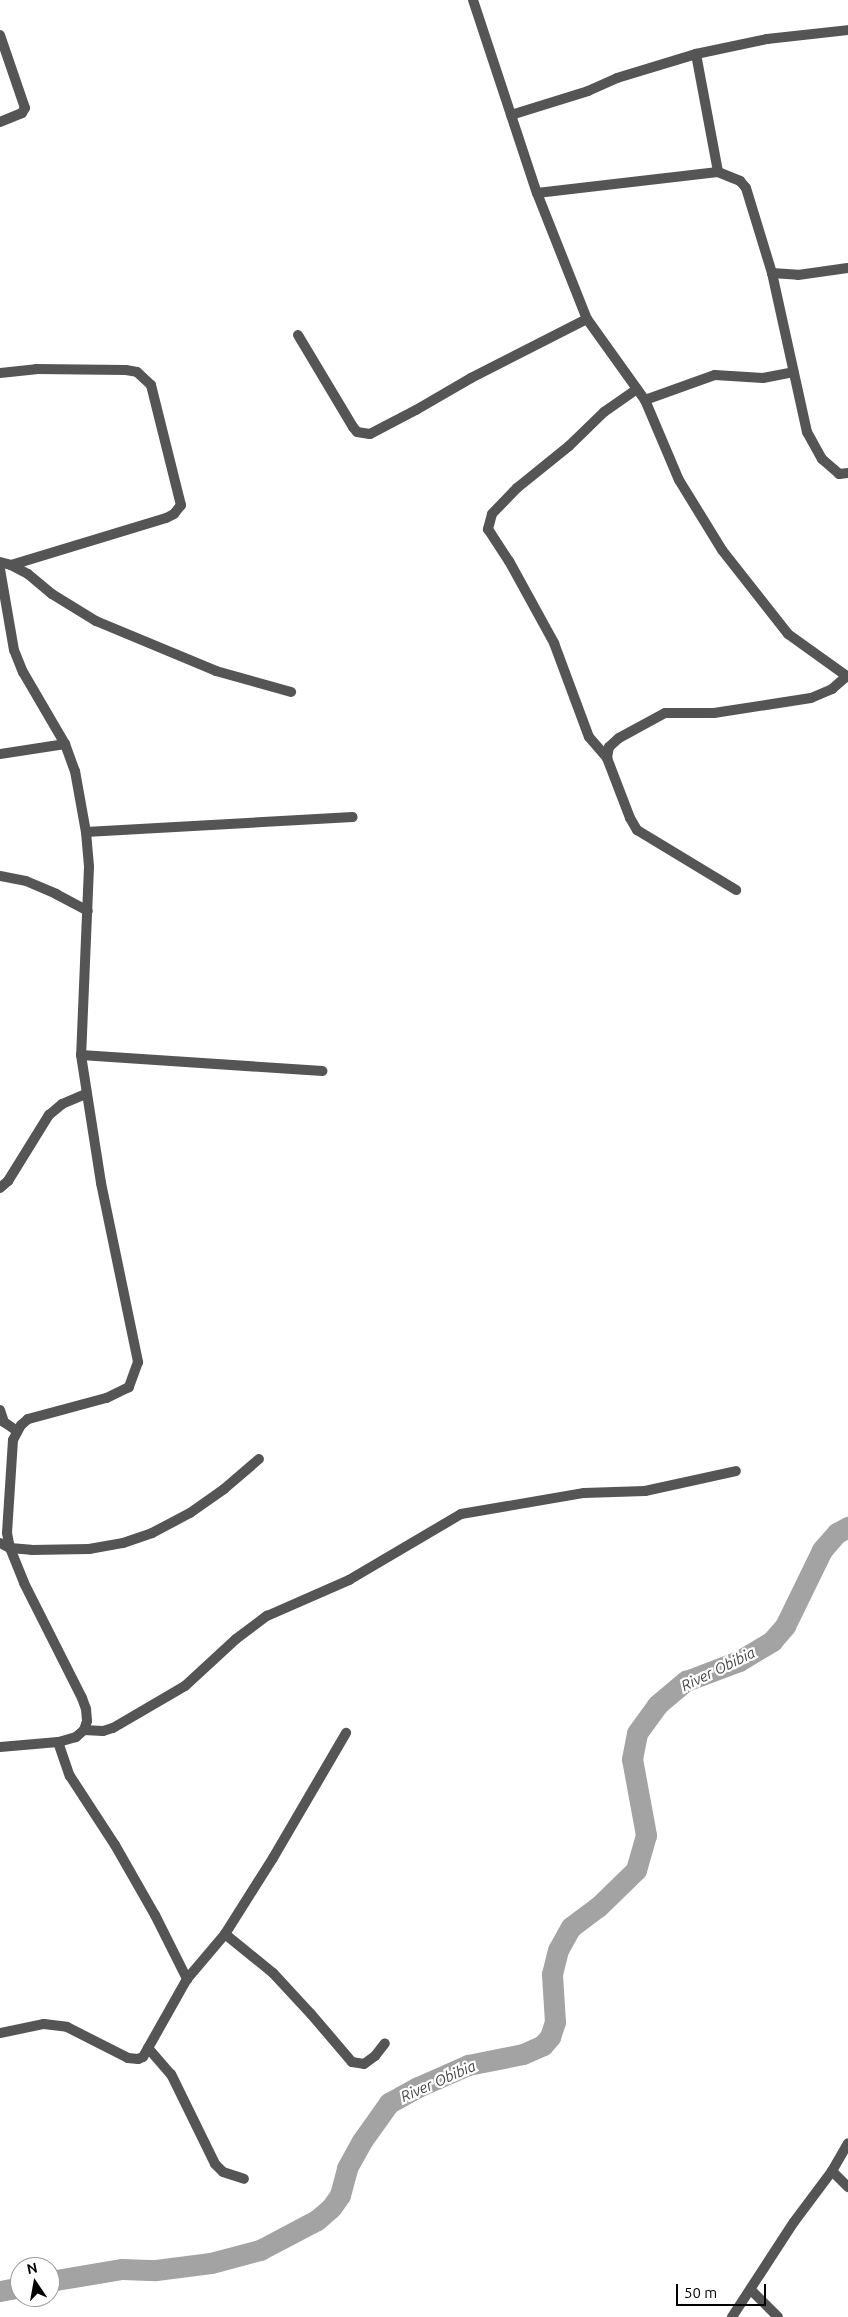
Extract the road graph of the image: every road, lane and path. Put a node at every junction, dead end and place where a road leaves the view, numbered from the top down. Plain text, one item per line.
1 (473, 0) edge
2 (848, 30) edge
3 (0, 35) edge
4 (696, 54) junction
5 (511, 115) junction
6 (0, 122) edge
7 (718, 172) junction
8 (537, 193) junction
9 (848, 268) edge
10 (772, 273) junction
11 (587, 319) junction
12 (298, 335) dead end
13 (793, 372) junction
14 (0, 373) edge
15 (637, 389) junction
16 (644, 400) junction
17 (848, 473) edge
18 (0, 562) edge
19 (11, 565) junction
20 (0, 569) edge
21 (847, 677) edge
22 (291, 692) dead end
23 (66, 744) junction
24 (0, 754) edge
25 (607, 758) junction
26 (353, 817) dead end
27 (86, 832) junction
28 (0, 876) edge
29 (736, 890) dead end
30 (88, 911) junction
31 (81, 1055) junction
32 (322, 1071) dead end
33 (86, 1094) junction
34 (0, 1188) edge
35 (0, 1410) edge
36 (17, 1431) junction
37 (259, 1458) dead end
38 (736, 1471) dead end
39 (0, 1543) edge
40 (10, 1548) junction
41 (84, 1730) junction
42 (346, 1733) dead end
43 (58, 1742) junction
44 (0, 1747) edge
45 (225, 1934) junction
46 (187, 1979) junction
47 (0, 2033) edge
48 (385, 2043) dead end
49 (148, 2048) junction
50 (848, 2143) edge
51 (832, 2171) junction
52 (244, 2179) dead end
53 (848, 2186) edge
54 (751, 2290) junction
55 (732, 2317) edge
56 (778, 2317) edge

1 - 5 street
2 - 4 street
3 - 6 street
4 - 5 street
4 - 7 street
5 - 8 street
7 - 8 street
7 - 10 street
8 - 11 street
9 - 10 street
10 - 13 street
11 - 12 street
11 - 15 street
13 - 16 street
13 - 17 street
14 - 19 street
15 - 16 street
15 - 25 street
16 - 21 street
18 - 19 street
19 - 22 street
20 - 23 street
21 - 25 street
23 - 24 street
23 - 27 street
25 - 29 street
26 - 27 street
27 - 30 street
28 - 30 street
30 - 31 street
31 - 32 street
31 - 33 street
33 - 34 street
33 - 36 street
35 - 36 street
36 - 40 street
37 - 40 street
38 - 41 street
39 - 40 street
40 - 41 street
41 - 43 street
42 - 45 street
43 - 44 street
43 - 46 street
45 - 46 street
45 - 48 street
46 - 49 street
47 - 49 street
49 - 52 street
50 - 51 street
51 - 53 street
51 - 54 street
54 - 55 street
54 - 56 street

